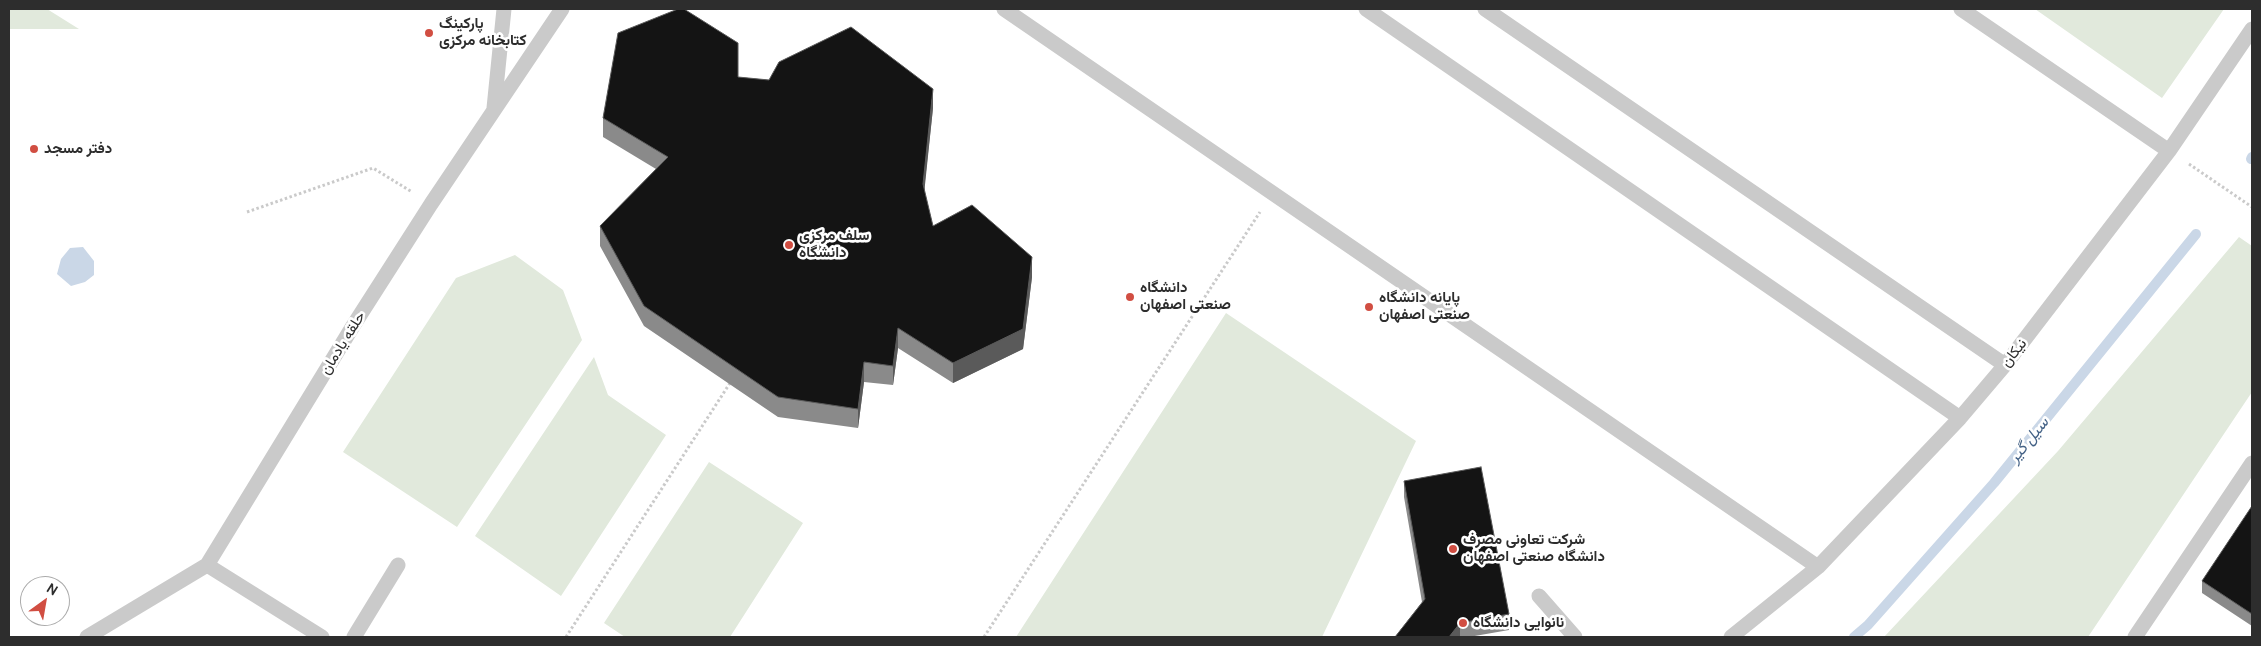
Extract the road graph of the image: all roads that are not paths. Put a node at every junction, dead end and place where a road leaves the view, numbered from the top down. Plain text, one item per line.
1 (504, 9) edge
2 (562, 9) edge
3 (1004, 9) edge
4 (1366, 9) edge
5 (1485, 9) edge
6 (1961, 9) edge
7 (2252, 29) edge
8 (494, 110) junction
9 (2169, 151) junction
10 (2005, 365) junction
11 (1960, 418) junction
12 (2252, 463) edge
13 (207, 565) junction
14 (398, 565) dead end
15 (1818, 566) junction
16 (1539, 596) dead end
17 (87, 637) edge
18 (322, 637) edge
19 (354, 637) edge
20 (1574, 637) edge
21 (1731, 637) edge
22 (2135, 637) edge

1 - 8 lane
2 - 8 lane, حلقه یادمان
3 - 15 lane
4 - 11 lane
5 - 10 lane
6 - 9 lane
7 - 9 lane, نیکان
8 - 13 lane, حلقه یادمان
9 - 10 lane, نیکان
10 - 11 lane, نیکان
11 - 15 lane, نیکان
12 - 22 lane
13 - 17 lane, حلقه یادمان
13 - 18 lane
14 - 19 lane
15 - 21 lane, نیکان
16 - 20 lane

